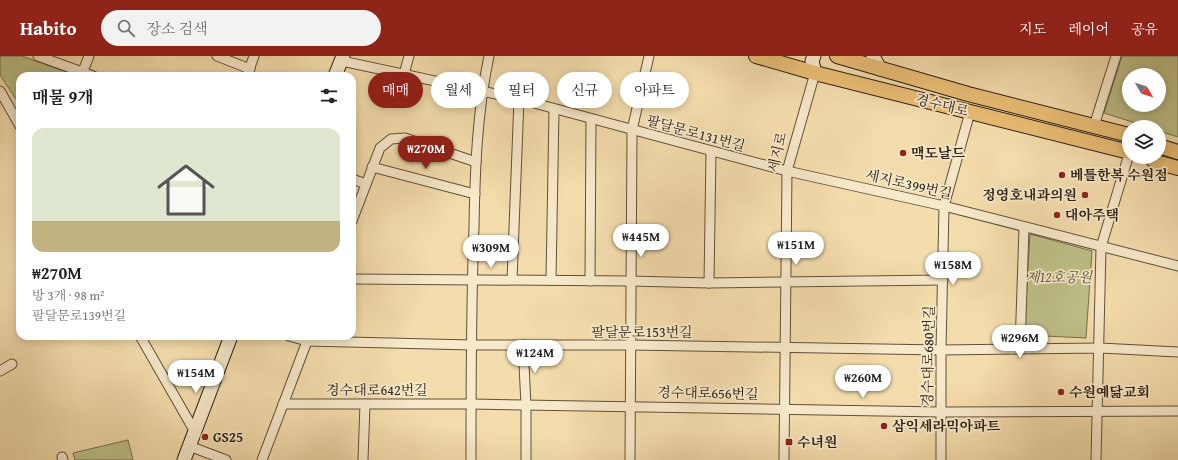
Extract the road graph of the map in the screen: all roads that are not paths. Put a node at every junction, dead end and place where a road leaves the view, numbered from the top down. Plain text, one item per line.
1 (38, 56) edge
2 (89, 56) edge
3 (217, 56) edge
4 (254, 56) edge
5 (409, 56) edge
6 (489, 56) edge
7 (649, 56) edge
8 (756, 56) edge
9 (814, 56) edge
10 (837, 56) edge
11 (873, 56) edge
12 (1116, 56) edge
13 (343, 58) edge
14 (880, 69) junction
15 (77, 72) edge
16 (83, 72) edge
17 (248, 72) edge
18 (337, 72) edge
19 (396, 72) edge
20 (405, 72) edge
21 (486, 72) edge
22 (815, 73) junction
23 (0, 91) edge
24 (481, 108) edge
25 (519, 108) edge
26 (548, 108) edge
27 (554, 110) junction
28 (970, 112) junction
29 (16, 119) edge
30 (591, 120) junction
31 (1094, 126) junction
32 (632, 130) junction
33 (1122, 133) edge
34 (1166, 141) edge
35 (1178, 144) edge
36 (1166, 148) edge
37 (711, 151) junction
38 (1122, 151) edge
39 (1178, 152) edge
40 (1166, 159) edge
41 (476, 162) junction
42 (1178, 162) edge
43 (1126, 164) edge
44 (1163, 164) edge
45 (372, 167) junction
46 (1178, 168) edge
47 (787, 171) junction
48 (356, 180) edge
49 (366, 184) junction
50 (475, 194) junction
51 (944, 206) junction
52 (356, 210) edge
53 (1024, 228) junction
54 (1101, 247) junction
55 (1178, 266) edge
56 (356, 279) edge
57 (472, 280) junction
58 (512, 280) junction
59 (551, 280) junction
60 (943, 280) junction
61 (590, 281) junction
62 (630, 281) junction
63 (785, 282) junction
64 (709, 283) junction
65 (142, 340) edge
66 (230, 340) edge
67 (308, 340) edge
68 (335, 340) edge
69 (472, 345) junction
70 (523, 345) junction
71 (630, 345) junction
72 (786, 347) junction
73 (1020, 348) junction
74 (1100, 348) junction
75 (941, 350) junction
76 (1178, 352) edge
77 (12, 364) dead end
78 (0, 371) edge
79 (283, 404) junction
80 (365, 404) junction
81 (471, 404) junction
82 (526, 405) junction
83 (630, 406) junction
84 (785, 408) junction
85 (1178, 411) edge
86 (941, 412) junction
87 (1097, 413) junction
88 (195, 432) junction
89 (189, 446) junction
90 (184, 460) edge
91 (226, 460) edge
92 (262, 460) edge
93 (363, 460) edge
94 (471, 460) edge
95 (526, 460) edge
96 (630, 460) edge
97 (784, 460) edge
98 (941, 460) edge
99 (1096, 460) edge

1 - 15 street
2 - 16 street
3 - 17 street
4 - 17 street
5 - 20 street
6 - 21 street
7 - 32 street
8 - 22 main road, 경수대로
9 - 22 street, 세지로
10 - 14 main road, 경수대로
11 - 14 street
12 - 31 street
13 - 18 street
13 - 19 street, 팔달문로131번길
14 - 31 main road, 경수대로
22 - 28 main road, 경수대로
22 - 47 street, 세지로
23 - 29 street
24 - 41 street
25 - 58 street
26 - 27 street, 팔달문로131번길
27 - 30 street, 팔달문로131번길
27 - 59 street
28 - 38 main road, 경수대로
28 - 51 street, 경수대로680번길
30 - 32 street, 팔달문로131번길
30 - 61 street
31 - 33 main road, 경수대로
32 - 37 street, 팔달문로131번길
32 - 62 street
34 - 35 main road
36 - 39 main road
37 - 47 street, 팔달문로131번길
37 - 64 street
40 - 42 main road
41 - 45 street
41 - 50 street
43 - 54 street
44 - 46 main road
45 - 49 street
45 - 50 street
47 - 51 street, 세지로399번길
47 - 63 street, 세지로
48 - 49 street
49 - 52 street
50 - 57 street
51 - 53 street, 세지로399번길
51 - 60 street, 경수대로680번길
53 - 54 street, 세지로399번길
53 - 73 street
54 - 55 street, 세지로399번길
54 - 74 street
56 - 57 street
57 - 58 street
57 - 69 street
58 - 59 street
59 - 61 street
60 - 63 street
60 - 75 street, 경수대로680번길
61 - 62 street
62 - 64 street
62 - 71 street
63 - 64 street
63 - 72 street, 세지로
65 - 88 street
66 - 88 street
67 - 79 street
68 - 69 street, 팔달문로153번길
69 - 70 street, 팔달문로153번길
69 - 81 street
70 - 71 street, 팔달문로153번길
70 - 82 street
71 - 72 street, 팔달문로153번길
71 - 83 street
72 - 75 street
72 - 84 street, 세지로
73 - 74 street
73 - 75 street
74 - 76 street
74 - 87 street
75 - 86 street, 경수대로680번길
77 - 78 street
79 - 80 street, 경수대로642번길
79 - 92 street
80 - 81 street, 경수대로642번길
80 - 93 street
81 - 82 street, 경수대로642번길
81 - 94 street
82 - 83 street, 경수대로642번길
82 - 95 street
83 - 84 street, 경수대로656번길
83 - 96 street
84 - 86 street
84 - 97 street, 세지로
85 - 87 street
86 - 87 street
86 - 98 street, 경수대로680번길
87 - 99 street
88 - 89 street
89 - 90 street
89 - 91 street

